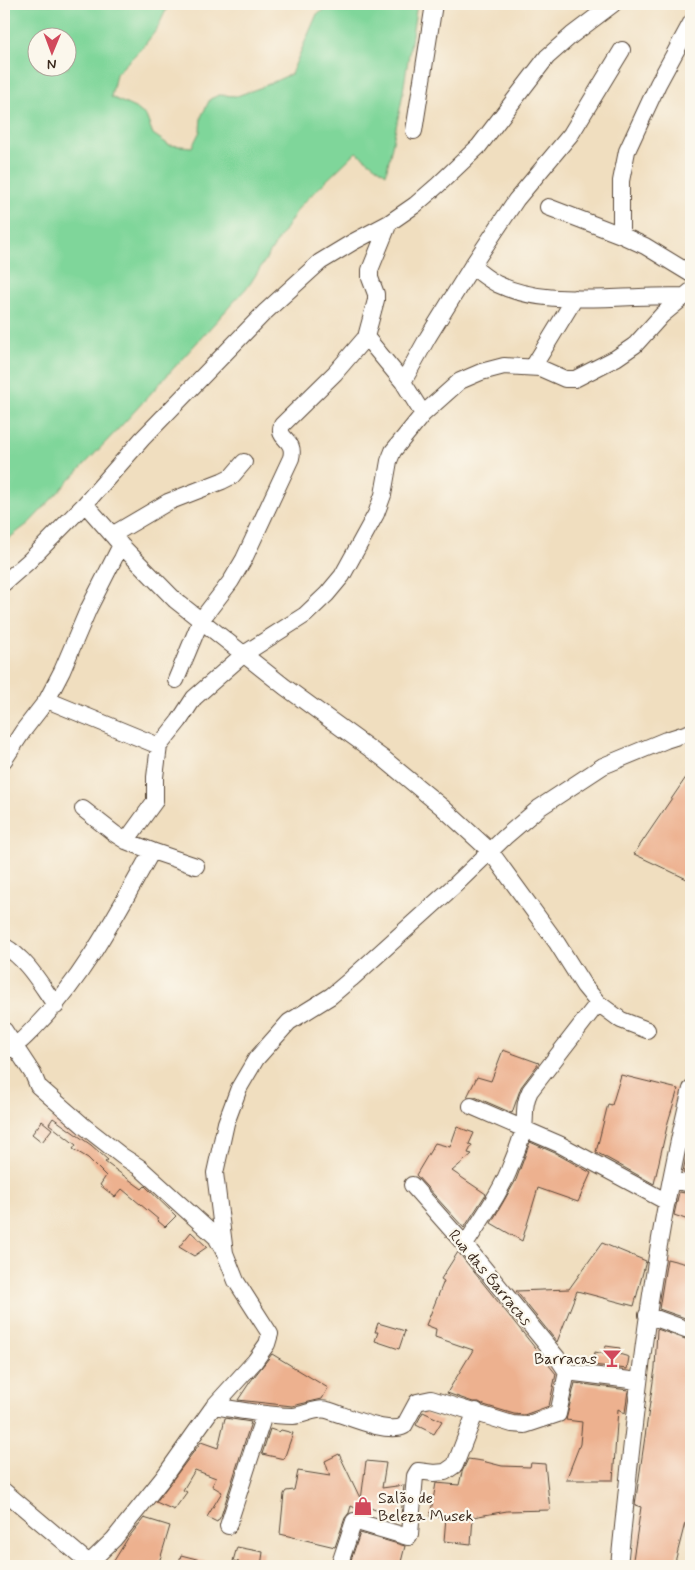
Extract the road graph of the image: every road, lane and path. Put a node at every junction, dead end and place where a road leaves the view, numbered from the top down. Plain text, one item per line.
1 (434, 4) edge
2 (613, 4) edge
3 (691, 23) edge
4 (687, 40) edge
5 (622, 50) dead end
6 (414, 131) dead end
7 (548, 207) dead end
8 (389, 224) junction
9 (621, 235) junction
10 (472, 266) junction
11 (691, 274) edge
12 (688, 294) edge
13 (575, 298) junction
14 (366, 337) junction
15 (534, 367) junction
16 (403, 382) junction
17 (424, 414) junction
18 (244, 462) dead end
19 (85, 504) junction
20 (116, 540) junction
21 (4, 583) edge
22 (201, 620) junction
23 (244, 654) junction
24 (176, 680) dead end
25 (47, 700) junction
26 (691, 732) edge
27 (159, 746) junction
28 (4, 760) edge
29 (83, 809) dead end
30 (126, 841) junction
31 (152, 851) junction
32 (490, 851) junction
33 (196, 866) dead end
34 (4, 946) edge
35 (598, 1003) junction
36 (56, 1006) junction
37 (4, 1030) edge
38 (647, 1030) dead end
39 (10, 1049) edge
40 (691, 1089) edge
41 (471, 1106) dead end
42 (524, 1128) junction
43 (672, 1180) junction
44 (691, 1184) edge
45 (412, 1185) dead end
46 (668, 1202) junction
47 (465, 1245) junction
48 (225, 1253) junction
49 (647, 1314) junction
50 (691, 1331) edge
51 (567, 1372) junction
52 (638, 1381) junction
53 (214, 1406) junction
54 (476, 1411) junction
55 (264, 1415) junction
56 (4, 1491) edge
57 (228, 1526) dead end
58 (91, 1565) edge
59 (339, 1566) edge
60 (618, 1566) edge

1 - 6 street
2 - 8 street
3 - 4 street
4 - 9 street
5 - 10 street
7 - 9 street
8 - 14 street
8 - 19 street
9 - 11 street
10 - 13 street
10 - 16 street
12 - 13 street
12 - 15 street
13 - 15 street
14 - 16 street
14 - 22 street
15 - 17 street
16 - 17 street
17 - 23 street
18 - 20 street
19 - 20 street
19 - 21 street
20 - 22 street
20 - 25 street
22 - 23 street
22 - 24 street
23 - 27 street
23 - 32 street
25 - 27 street
25 - 28 street
26 - 32 street
27 - 30 street
29 - 30 street
30 - 31 street
31 - 33 street
31 - 36 street
32 - 35 street
32 - 48 street
34 - 36 street
35 - 38 street
35 - 42 street
36 - 39 street
37 - 39 street
39 - 48 street
40 - 43 street
41 - 42 street
42 - 46 street
42 - 47 street
43 - 44 street
43 - 46 street
45 - 47 street, Rua das Barracas
46 - 49 street
47 - 51 street, Rua das Barracas
48 - 53 street
49 - 50 street
49 - 52 street
51 - 52 street
51 - 54 street
52 - 60 street
53 - 55 street
53 - 58 street
54 - 55 street
54 - 59 street
55 - 57 street
56 - 58 street

